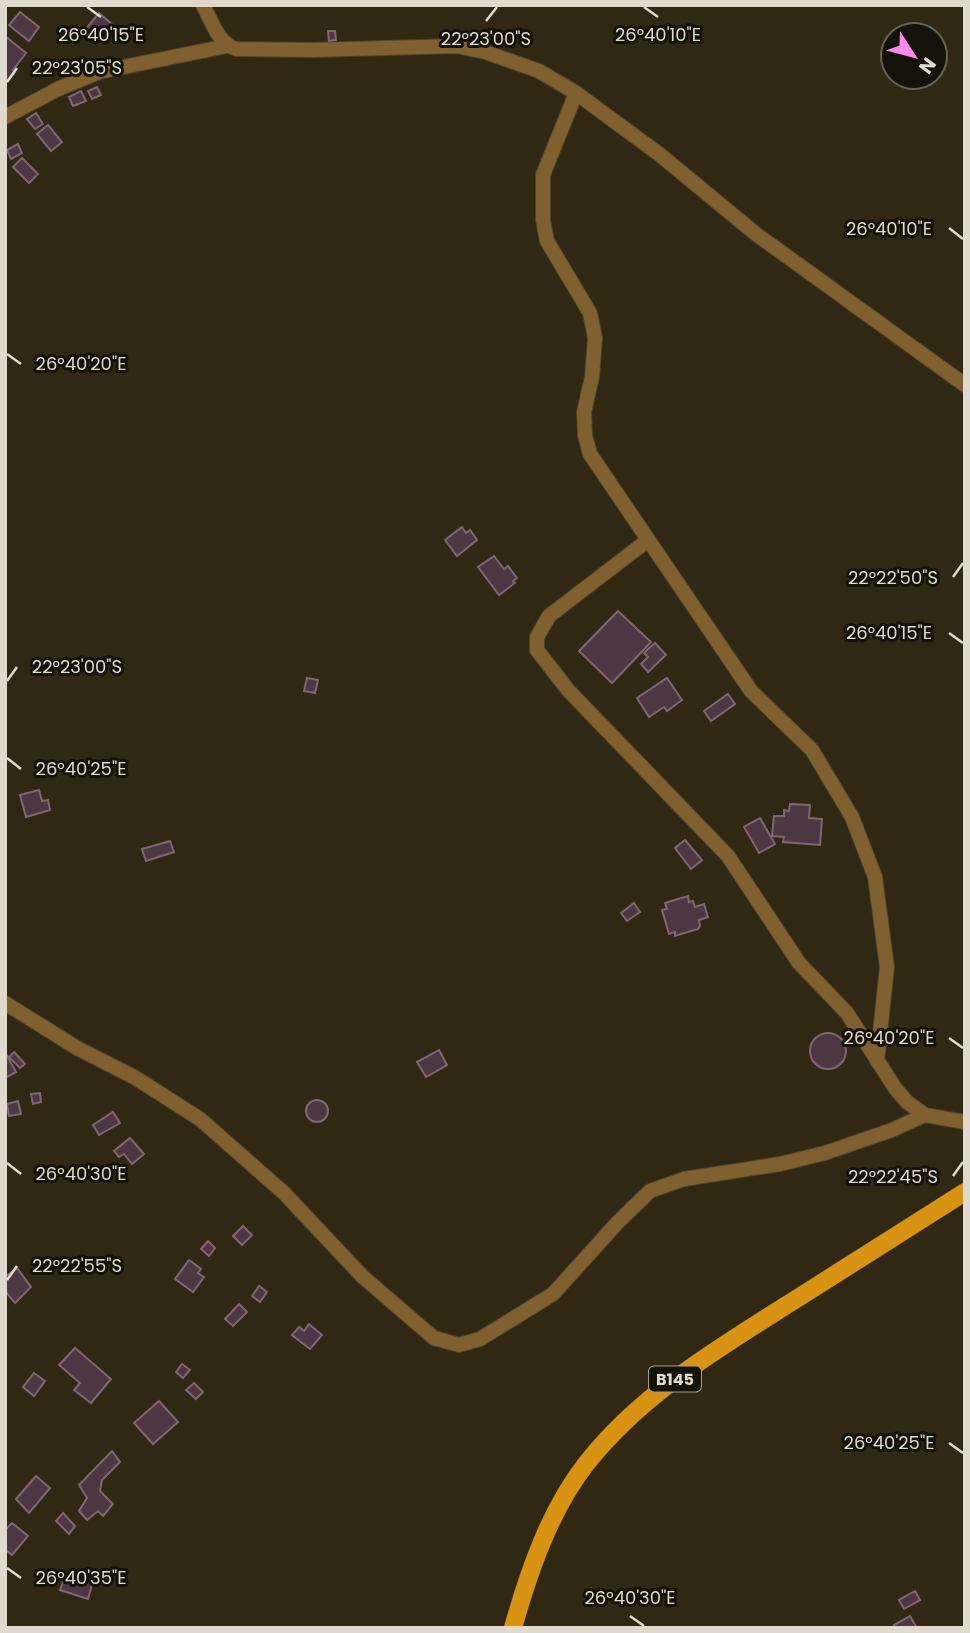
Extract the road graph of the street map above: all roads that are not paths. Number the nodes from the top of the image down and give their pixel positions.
1 (203, 5) edge
2 (227, 46) junction
3 (576, 93) junction
4 (5, 117) edge
5 (965, 385) edge
6 (648, 540) junction
7 (5, 1003) edge
8 (877, 1061) junction
9 (925, 1115) junction
10 (965, 1122) edge
11 (965, 1192) edge
12 (513, 1628) edge

1 - 2 street
2 - 3 street
2 - 4 street
3 - 5 street
3 - 6 street
6 - 8 street
6 - 8 street
7 - 9 street
8 - 9 street
9 - 10 street
11 - 12 main road, B145

